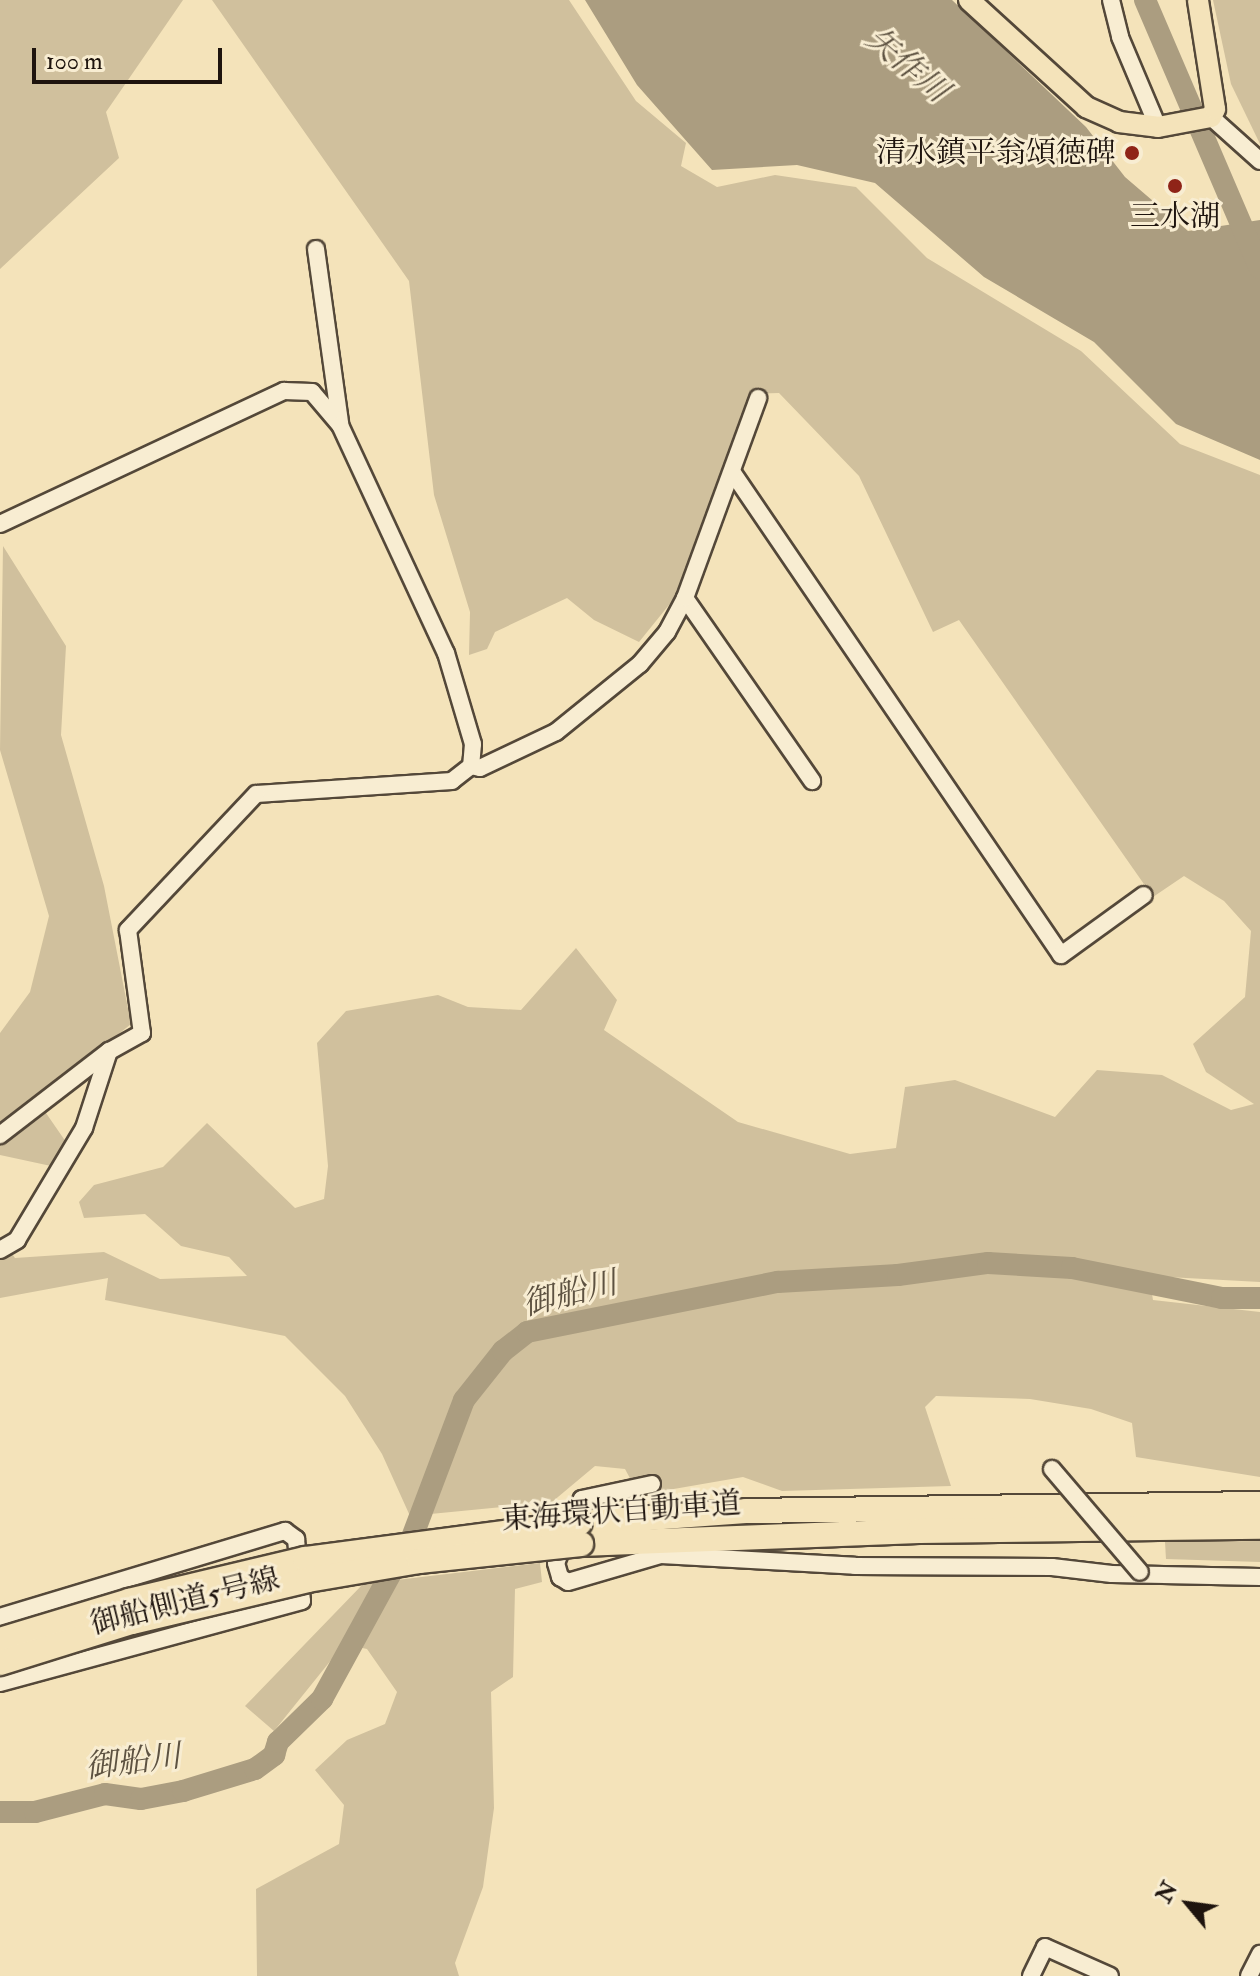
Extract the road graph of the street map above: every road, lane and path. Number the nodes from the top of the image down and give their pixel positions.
1 (969, 0) edge
2 (1111, 0) edge
3 (1198, 0) edge
4 (1211, 117) junction
5 (1160, 127) junction
6 (1260, 161) edge
7 (316, 249) dead end
8 (758, 398) dead end
9 (340, 425) junction
10 (733, 473) junction
11 (0, 524) edge
12 (685, 598) junction
13 (471, 766) junction
14 (812, 781) dead end
15 (1144, 895) dead end
16 (109, 1051) junction
17 (0, 1135) edge
18 (0, 1250) edge
19 (1052, 1469) dead end
20 (652, 1484) dead end
21 (1260, 1504) edge
22 (1260, 1527) edge
23 (580, 1533) junction
24 (1140, 1572) junction
25 (1260, 1577) edge
26 (88, 1587) junction
27 (0, 1617) edge
28 (0, 1640) edge
29 (97, 1653) junction
30 (0, 1663) edge
31 (0, 1683) edge
32 (1260, 1954) edge
33 (1031, 1976) edge
34 (1110, 1976) edge
35 (1249, 1976) edge

1 - 5 main road
2 - 5 street
3 - 4 main road
4 - 5 main road
4 - 6 street
7 - 9 street
8 - 10 street
9 - 11 street
9 - 13 street
10 - 12 street
10 - 15 street
12 - 13 street
12 - 14 street
13 - 16 street
16 - 17 street
16 - 18 street
19 - 24 street, bridge
20 - 24 street
21 - 23 highway, 東海環状自動車道
22 - 23 highway, 東海環状自動車道
23 - 28 highway, 東海環状自動車道, bridge
23 - 30 highway, 東海環状自動車道, bridge
24 - 25 street
26 - 27 street, 御船側道5号線
26 - 29 street
26 - 29 street, 御船側道5号線
29 - 31 street, 御船側道5号線
32 - 35 street
33 - 34 street

